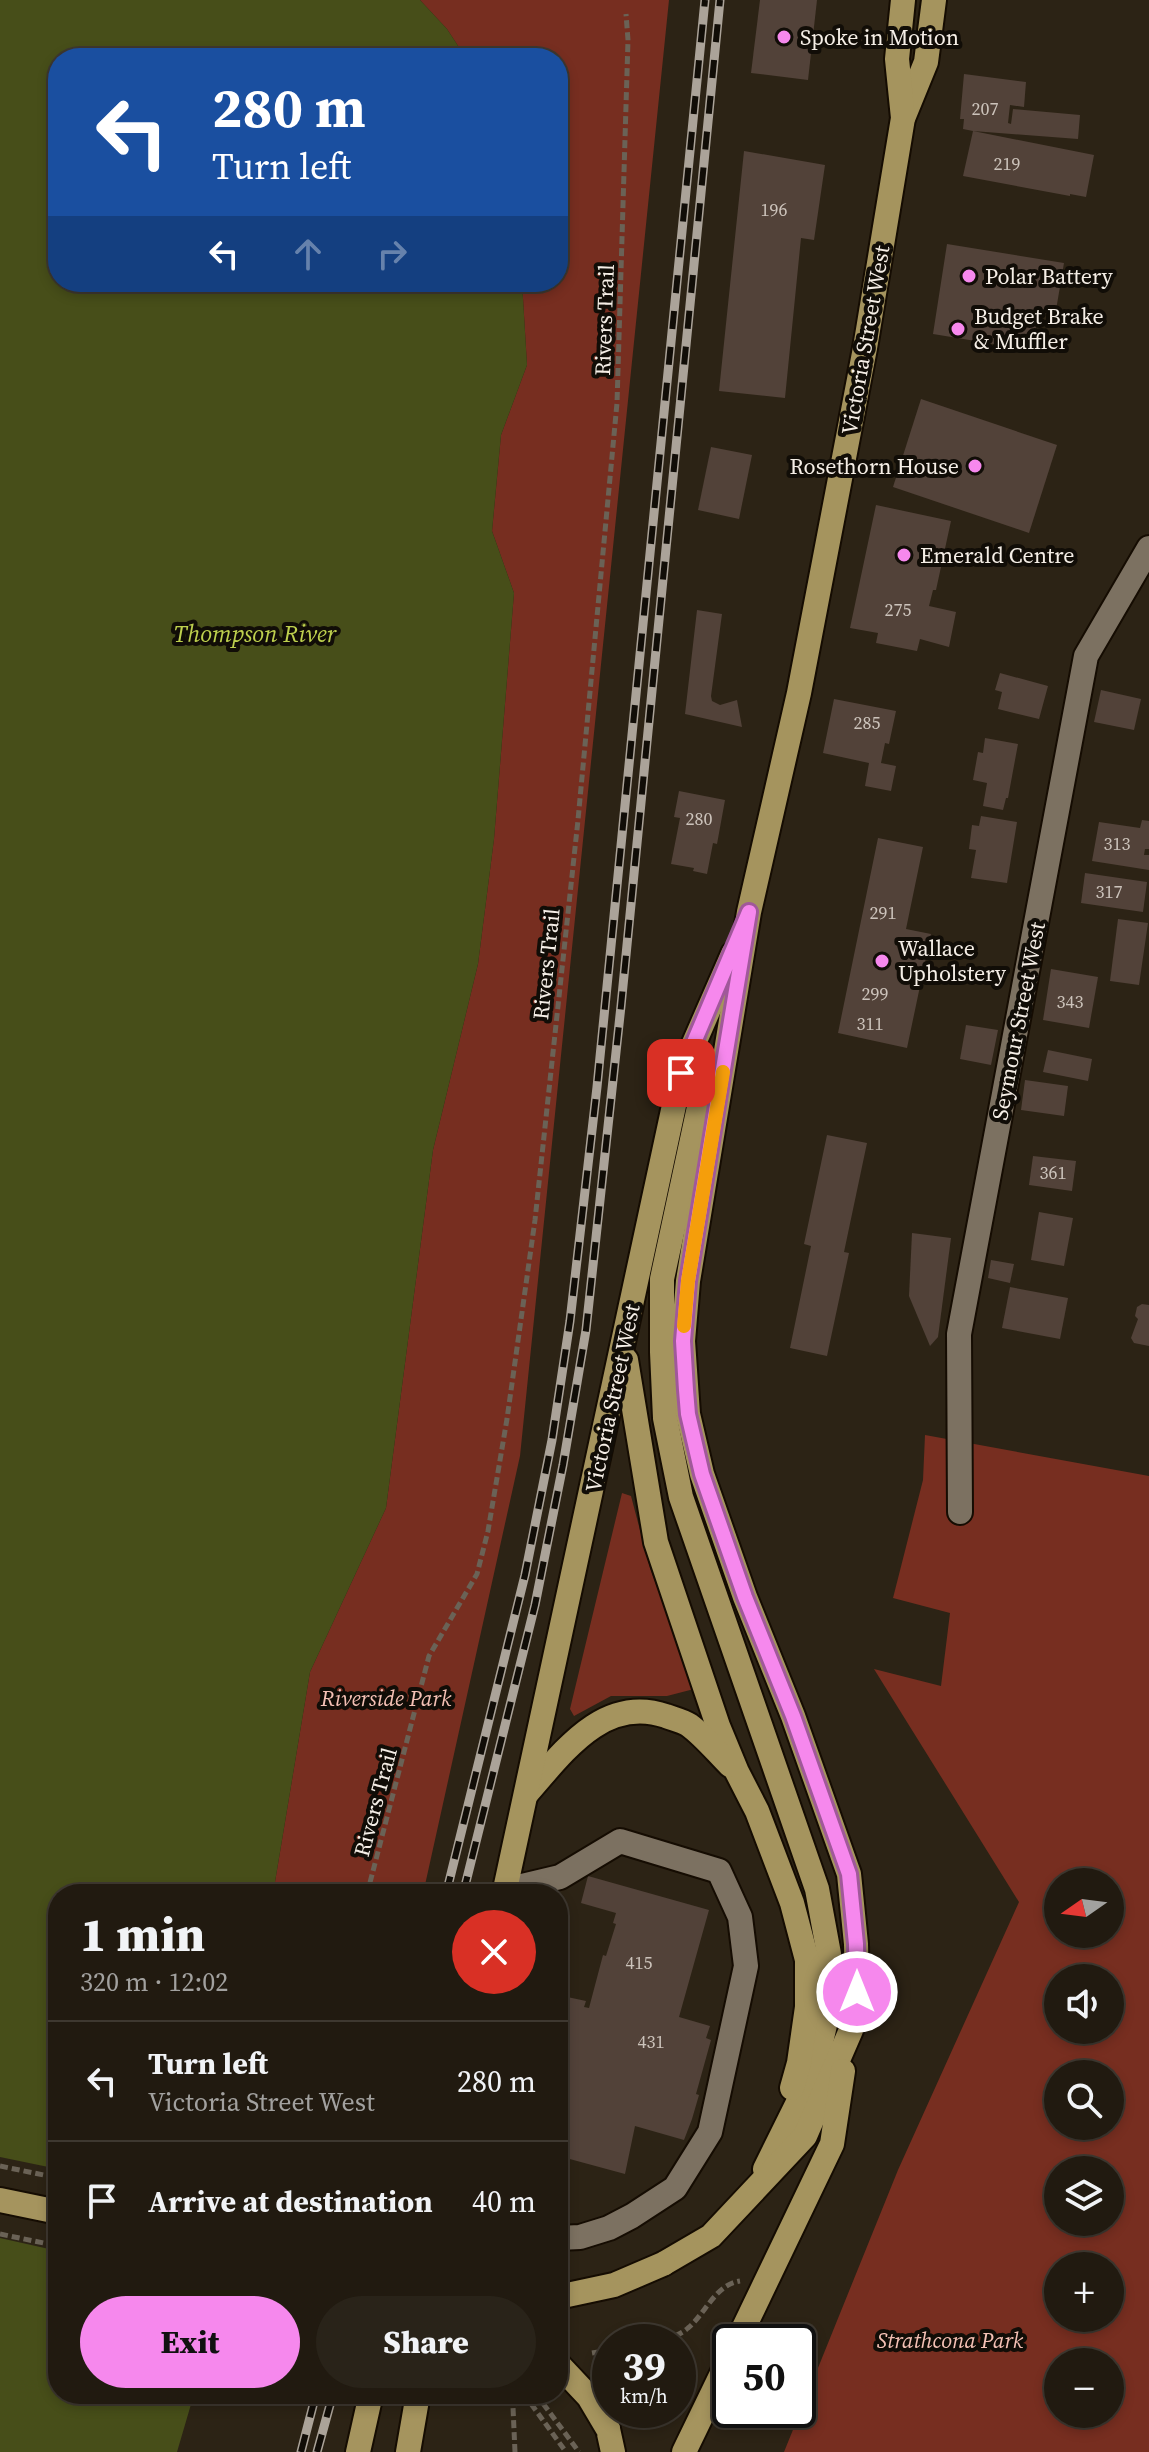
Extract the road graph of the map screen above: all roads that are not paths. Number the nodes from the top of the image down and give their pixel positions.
1 (903, 0) edge
2 (934, 0) edge
3 (903, 118) junction
4 (1149, 548) edge
5 (749, 912) junction
6 (731, 958) junction
7 (623, 1346) junction
8 (960, 1512) dead end
9 (737, 1772) junction
10 (527, 1794) junction
11 (506, 1884) edge
12 (534, 1884) edge
13 (851, 2030) junction
14 (773, 2151) junction
15 (754, 2193) junction
16 (0, 2200) edge
17 (48, 2210) edge
18 (568, 2238) edge
19 (568, 2295) edge
20 (746, 2324) edge
21 (568, 2375) edge
22 (712, 2394) edge
23 (369, 2404) edge
24 (418, 2404) edge
25 (421, 2404) edge
26 (611, 2440) edge
27 (358, 2452) edge
28 (408, 2452) edge
29 (426, 2452) edge
30 (684, 2452) edge

1 - 3 main road, Victoria Street West
2 - 3 main road
3 - 5 main road, Victoria Street West
4 - 8 street, Seymour Street West
5 - 6 main road, Victoria Street West
5 - 13 main road, Victoria Street West
6 - 7 main road, Victoria Street West
6 - 14 main road
7 - 9 main road
7 - 10 main road, Victoria Street West
9 - 10 main road
9 - 14 main road
10 - 11 main road, Victoria Street West
12 - 18 street
13 - 15 main road, Victoria Street West
13 - 20 main road, Victoria Street West
14 - 15 main road
15 - 19 main road, Victoria Street West, bridge
16 - 17 main road
21 - 26 main road, bridge
22 - 30 main road
23 - 27 main road
24 - 28 main road
25 - 29 main road

